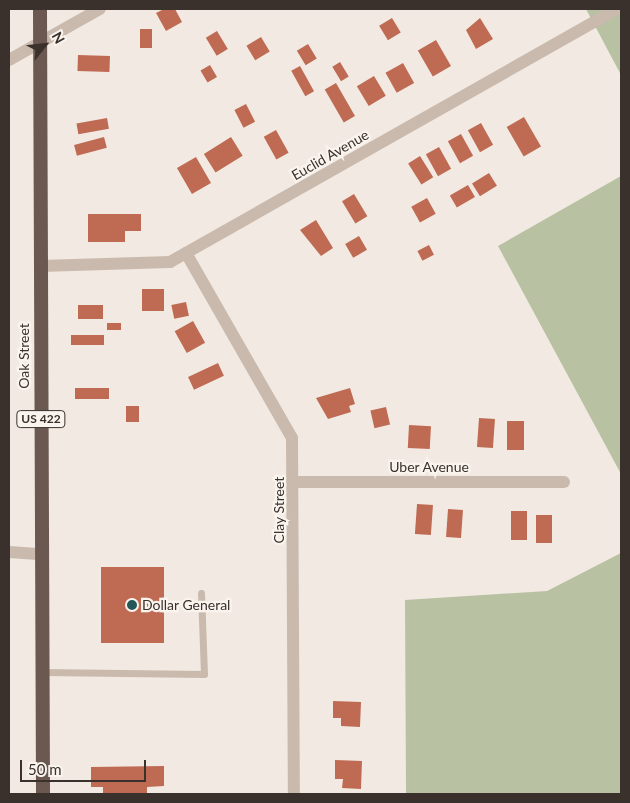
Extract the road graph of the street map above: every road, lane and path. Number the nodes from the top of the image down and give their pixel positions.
1 (40, 9) edge
2 (100, 9) edge
3 (617, 9) edge
4 (39, 43) junction
5 (9, 60) edge
6 (186, 253) junction
7 (41, 266) junction
8 (294, 482) junction
9 (564, 482) dead end
10 (9, 552) edge
11 (41, 554) junction
12 (201, 593) dead end
13 (42, 672) junction
14 (43, 794) edge
15 (294, 794) edge

1 - 4 highway, Oak Street / US 422
2 - 4 street
3 - 6 street, Euclid Avenue
4 - 5 street
4 - 7 highway, Oak Street / US 422
6 - 7 street, Euclid Avenue
6 - 8 street, Clay Street
7 - 11 highway, Oak Street / US 422
8 - 9 street, Uber Avenue
8 - 15 street, Clay Street
10 - 11 street
11 - 13 highway, Oak Street / US 422
12 - 13 lane
13 - 14 highway, Oak Street / US 422

